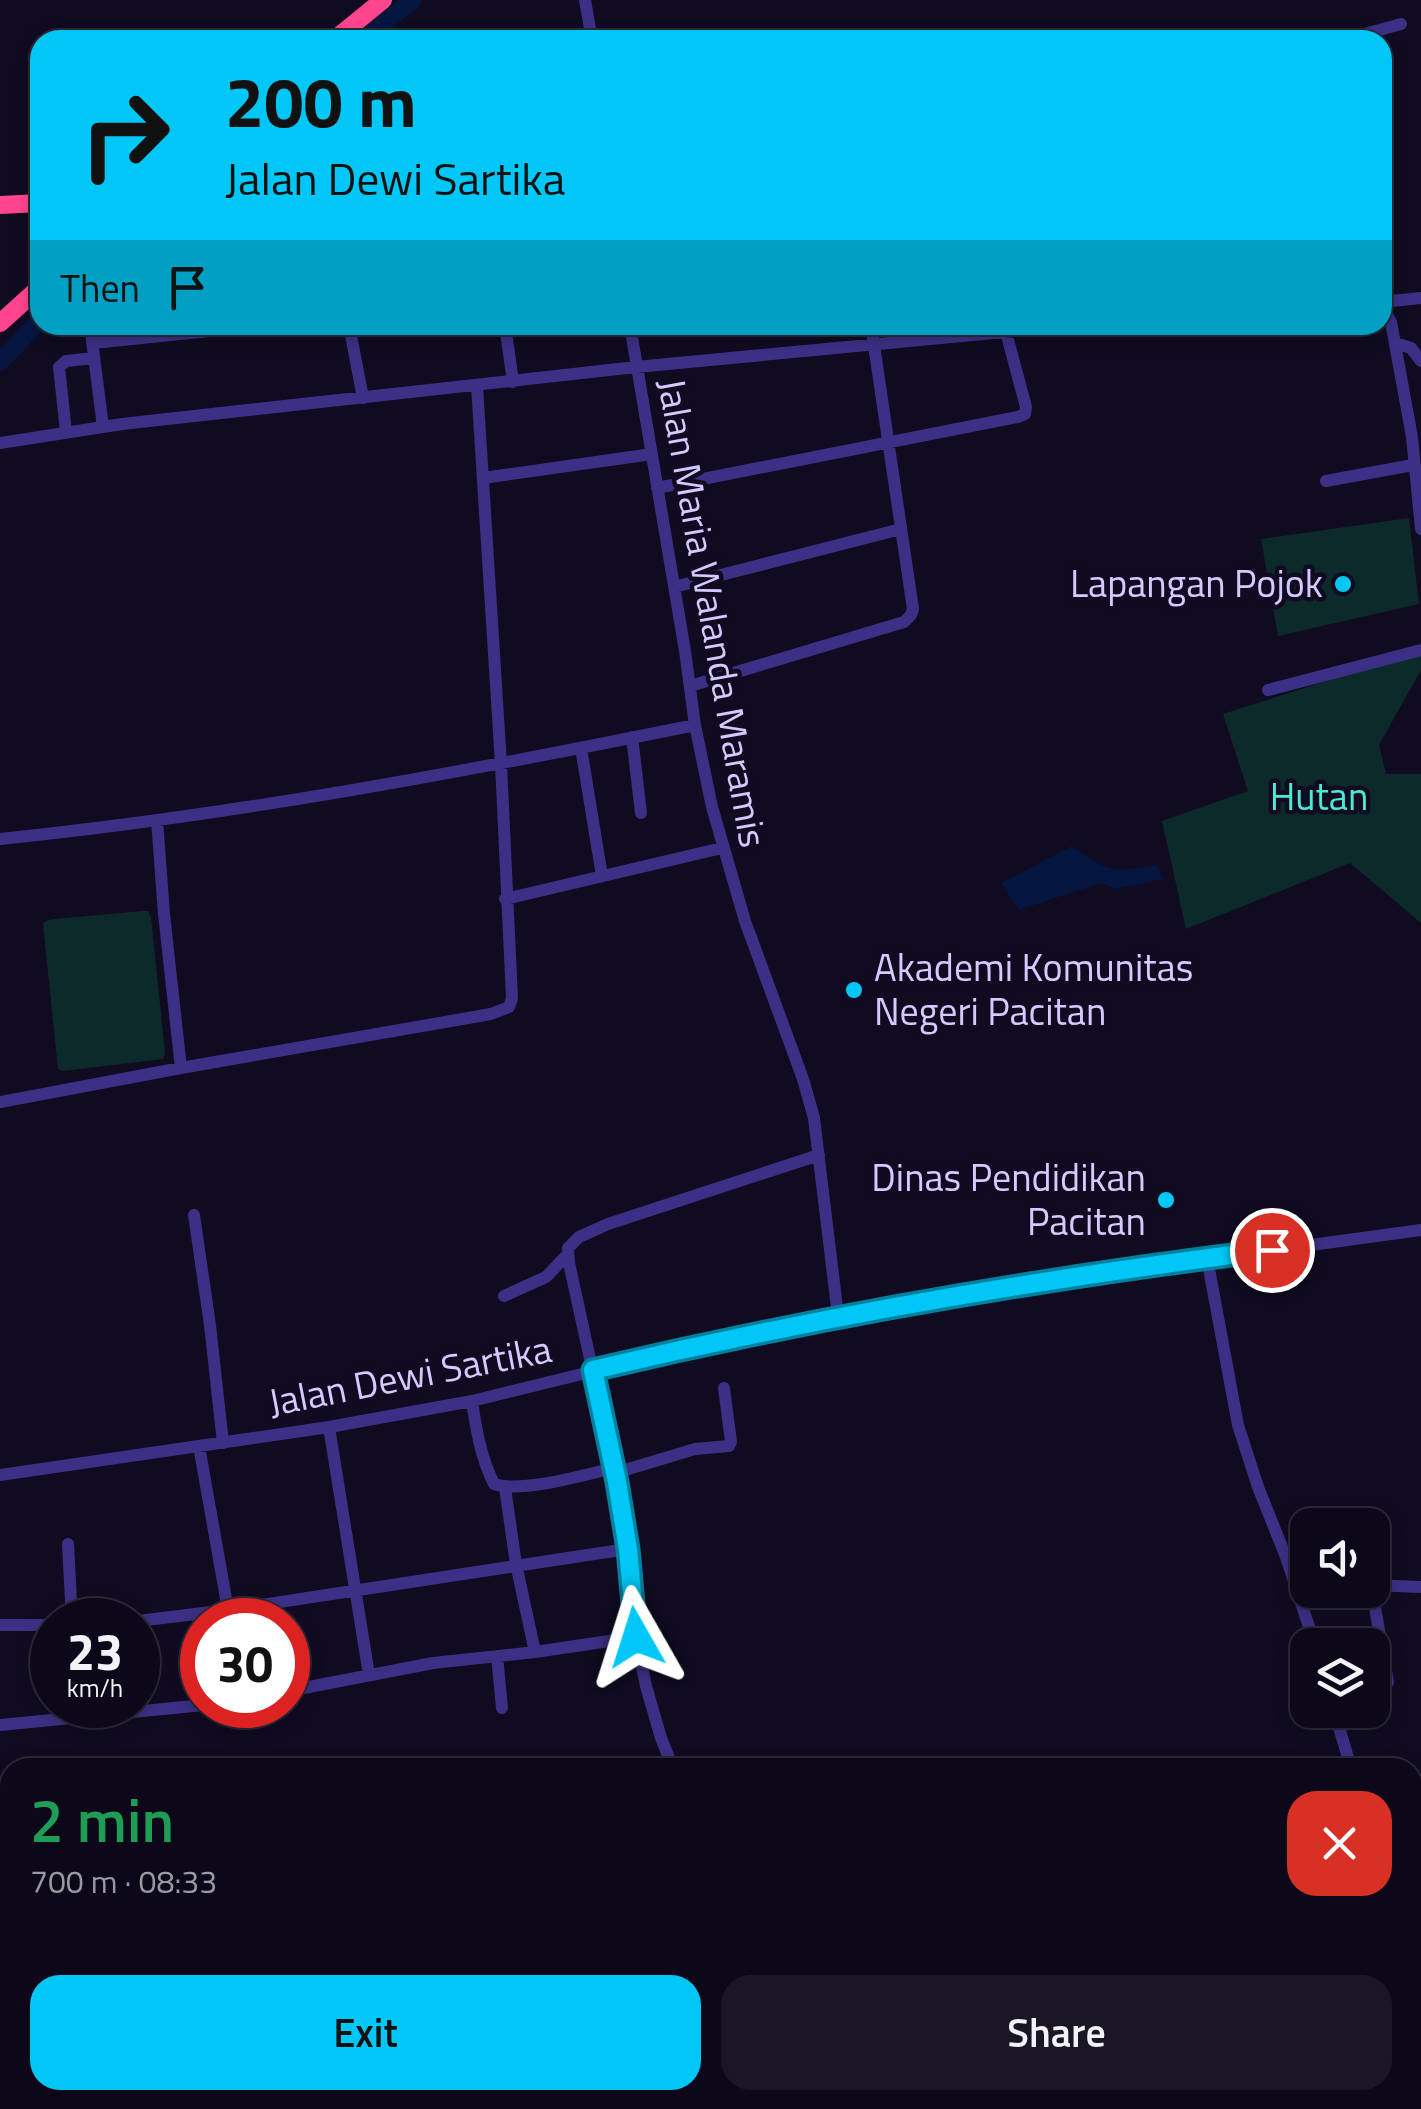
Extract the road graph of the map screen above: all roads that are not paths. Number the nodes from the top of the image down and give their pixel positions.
1 (382, 0) edge
2 (584, 0) edge
3 (1401, 24) dead end
4 (346, 30) edge
5 (590, 30) edge
6 (1379, 30) edge
7 (30, 204) edge
8 (0, 205) edge
9 (30, 297) edge
10 (1421, 298) edge
11 (1392, 303) edge
12 (1392, 322) edge
13 (0, 323) edge
14 (92, 335) edge
15 (201, 335) edge
16 (351, 335) edge
17 (506, 335) edge
18 (631, 335) edge
19 (872, 335) edge
20 (976, 335) edge
21 (1007, 335) edge
22 (1395, 343) junction
23 (874, 345) junction
24 (94, 351) junction
25 (1421, 361) edge
26 (636, 366) junction
27 (513, 382) junction
28 (478, 386) junction
29 (362, 398) junction
30 (103, 427) junction
31 (66, 432) junction
32 (1416, 436) edge
33 (889, 442) junction
34 (0, 443) edge
35 (652, 454) junction
36 (1414, 465) junction
37 (483, 478) junction
38 (1326, 482) dead end
39 (657, 488) junction
40 (902, 529) junction
41 (1421, 529) edge
42 (674, 587) junction
43 (1421, 650) edge
44 (690, 686) junction
45 (1268, 690) dead end
46 (694, 724) junction
47 (632, 737) junction
48 (581, 748) junction
49 (500, 764) junction
50 (641, 813) dead end
51 (158, 820) junction
52 (0, 839) edge
53 (722, 848) junction
54 (602, 876) junction
55 (505, 900) junction
56 (181, 1068) junction
57 (0, 1102) edge
58 (819, 1155) junction
59 (194, 1215) dead end
60 (1421, 1230) edge
61 (567, 1255) junction
62 (1206, 1258) junction
63 (504, 1296) dead end
64 (838, 1316) junction
65 (593, 1370) junction
66 (724, 1388) dead end
67 (472, 1401) junction
68 (329, 1427) junction
69 (223, 1442) junction
70 (199, 1446) junction
71 (615, 1471) junction
72 (0, 1475) edge
73 (505, 1488) junction
74 (68, 1544) dead end
75 (628, 1549) junction
76 (1286, 1557) junction
77 (1290, 1557) edge
78 (516, 1564) junction
79 (1421, 1587) edge
80 (1390, 1588) edge
81 (356, 1589) junction
82 (71, 1598) edge
83 (226, 1598) edge
84 (301, 1598) edge
85 (0, 1625) edge
86 (30, 1625) edge
87 (1309, 1628) edge
88 (636, 1637) junction
89 (535, 1652) junction
90 (498, 1656) junction
91 (370, 1675) junction
92 (310, 1687) edge
93 (180, 1707) edge
94 (502, 1708) dead end
95 (0, 1725) edge
96 (1339, 1728) edge
97 (669, 1758) edge
98 (1348, 1758) edge

1 - 4 highway
2 - 5 street
3 - 6 street
7 - 8 highway
9 - 13 highway
10 - 11 street
12 - 22 street
14 - 24 street
15 - 24 street
16 - 29 street
17 - 27 street
18 - 26 street, Jalan Maria Walanda Maramis
19 - 23 street
20 - 23 street
21 - 33 street
22 - 25 street
22 - 32 street
23 - 26 street
23 - 33 street
24 - 30 street
24 - 31 street
26 - 27 street
26 - 35 street, Jalan Maria Walanda Maramis
27 - 28 street
28 - 29 street
28 - 37 street
29 - 30 street
30 - 31 street
31 - 34 street
32 - 36 street
33 - 39 street
33 - 40 street
35 - 37 street
35 - 39 street, Jalan Maria Walanda Maramis
36 - 38 street
36 - 41 street
37 - 49 street
39 - 42 street, Jalan Maria Walanda Maramis
40 - 42 street
40 - 44 street
42 - 44 street, Jalan Maria Walanda Maramis
43 - 45 street
44 - 46 street, Jalan Maria Walanda Maramis
46 - 47 street
46 - 53 street, Jalan Maria Walanda Maramis
47 - 48 street
47 - 50 street
48 - 49 street
48 - 54 street
49 - 51 street
49 - 55 street
51 - 52 street
51 - 56 street
53 - 54 street
53 - 58 street, Jalan Maria Walanda Maramis
54 - 55 street
55 - 56 street
56 - 57 street
58 - 61 street
58 - 64 street, Jalan Maria Walanda Maramis
59 - 69 street
60 - 62 street, Jalan Dewi Sartika
61 - 63 street
61 - 65 street
62 - 64 street, Jalan Dewi Sartika
62 - 76 street
64 - 65 street, Jalan Dewi Sartika
65 - 67 street, Jalan Dewi Sartika
65 - 71 street
66 - 71 street
67 - 68 street, Jalan Dewi Sartika
67 - 73 street
68 - 69 street, Jalan Dewi Sartika
68 - 81 street
69 - 70 street, Jalan Dewi Sartika
70 - 72 street, Jalan Dewi Sartika
70 - 83 street
71 - 73 street
71 - 75 street
73 - 78 street
74 - 82 street
75 - 78 street
75 - 88 street
76 - 77 street
76 - 87 street
78 - 81 street
78 - 89 street
79 - 80 street
81 - 84 street
81 - 91 street
85 - 86 street
88 - 89 street
88 - 97 street
89 - 90 street
90 - 91 street
90 - 94 street
91 - 92 street
93 - 95 street
96 - 98 street

